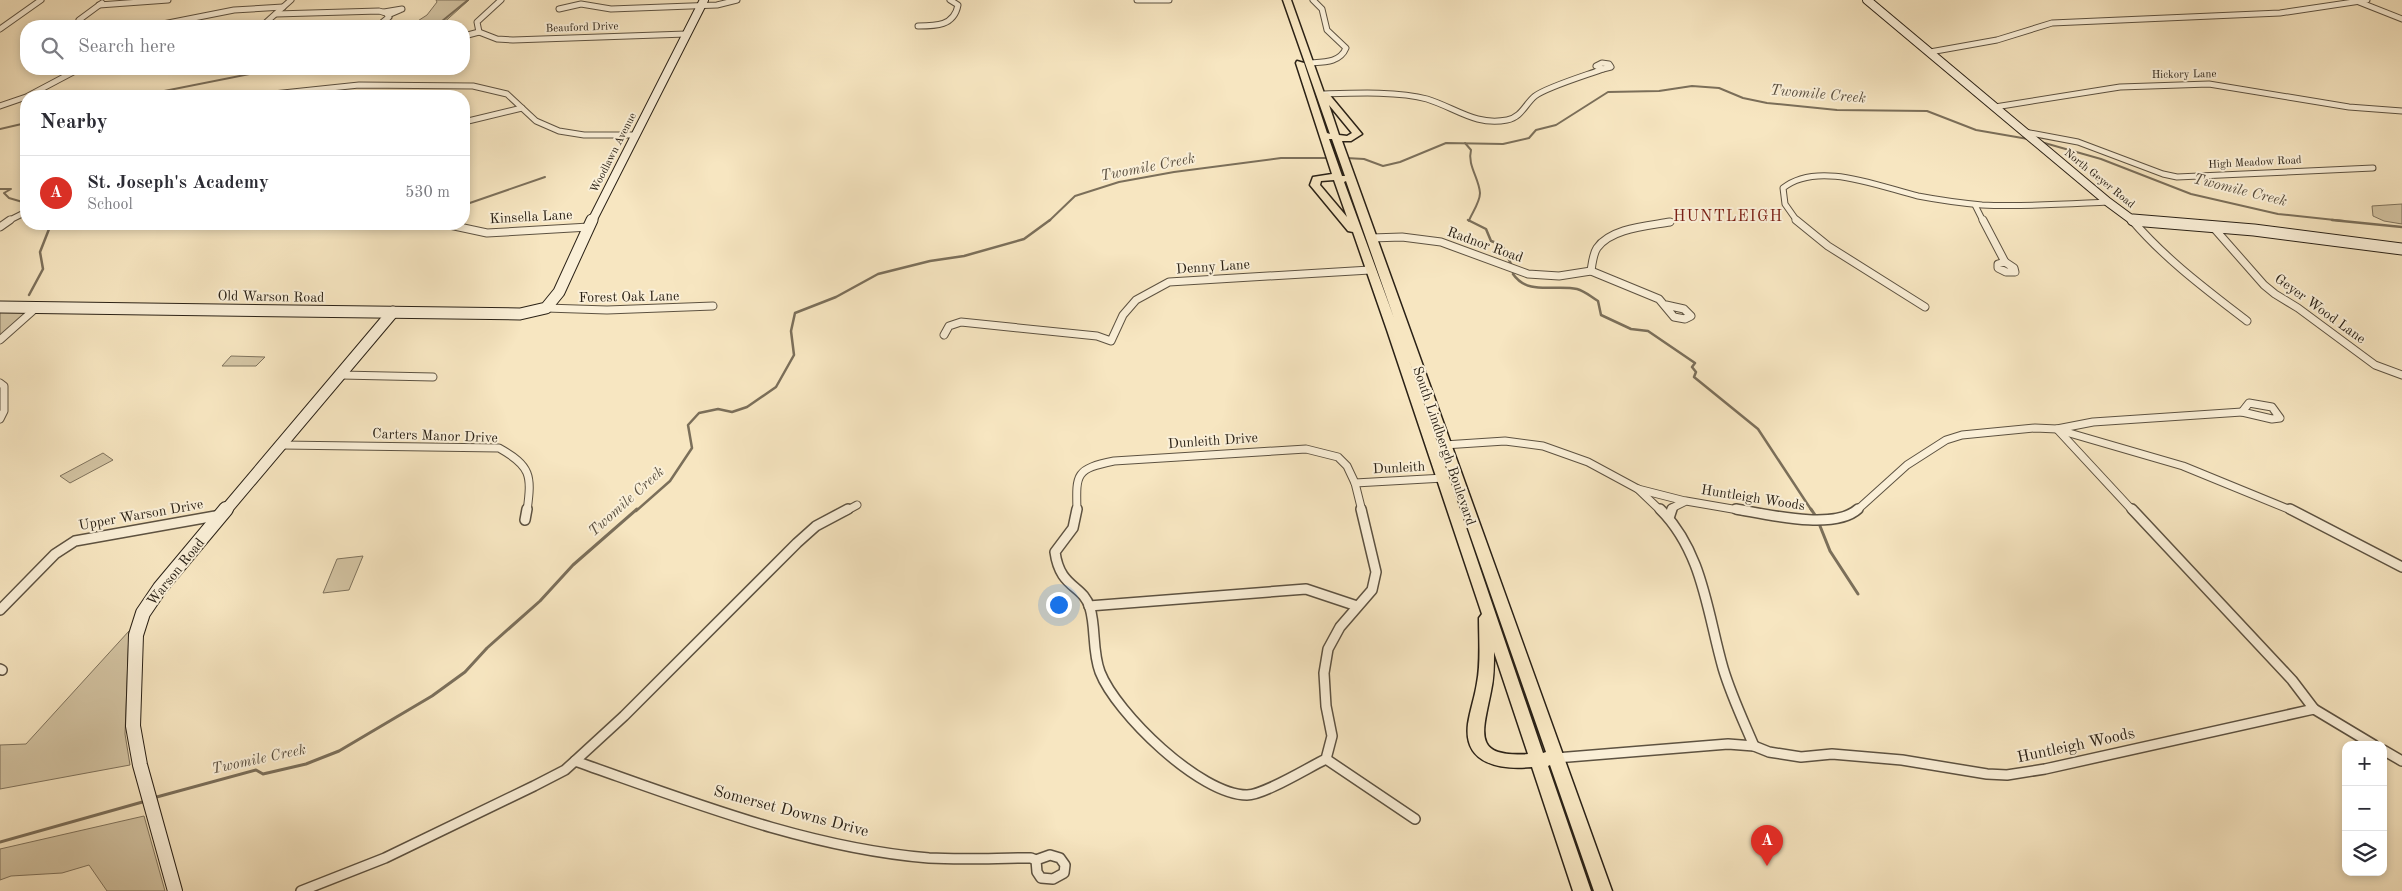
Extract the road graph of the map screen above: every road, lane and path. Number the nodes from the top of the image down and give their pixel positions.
1 (41, 0) edge
2 (106, 0) edge
3 (168, 0) edge
4 (291, 0) edge
5 (501, 0) edge
6 (576, 0) edge
7 (737, 0) edge
8 (950, 0) edge
9 (1137, 0) edge
10 (1169, 0) edge
11 (1280, 0) edge
12 (1287, 0) edge
13 (1313, 0) edge
14 (1868, 0) edge
15 (2367, 0) edge
16 (2357, 1) junction
17 (702, 3) edge
18 (581, 4) junction
19 (99, 5) junction
20 (283, 7) junction
21 (559, 8) dead end
22 (276, 14) junction
23 (79, 20) edge
24 (183, 20) edge
25 (269, 20) edge
26 (385, 20) edge
27 (2402, 20) edge
28 (918, 26) dead end
29 (0, 29) edge
30 (479, 32) junction
31 (470, 34) edge
32 (686, 34) junction
33 (1930, 52) junction
34 (1309, 63) junction
35 (1603, 69) dead end
36 (68, 75) edge
37 (40, 90) edge
38 (310, 90) edge
39 (1321, 91) junction
40 (20, 99) edge
41 (0, 106) edge
42 (1995, 107) junction
43 (522, 108) junction
44 (2402, 111) edge
45 (470, 121) edge
46 (1322, 133) junction
47 (2027, 134) junction
48 (636, 135) junction
49 (1335, 138) junction
50 (2373, 168) dead end
51 (1335, 171) junction
52 (1351, 183) junction
53 (2108, 202) junction
54 (1975, 205) junction
55 (20, 214) edge
56 (2131, 219) junction
57 (1670, 222) dead end
58 (0, 227) edge
59 (589, 227) junction
60 (2213, 227) junction
61 (470, 229) edge
62 (1364, 238) junction
63 (2402, 249) edge
64 (2005, 262) dead end
65 (1370, 270) junction
66 (1591, 271) junction
67 (1666, 305) dead end
68 (713, 306) dead end
69 (0, 307) edge
70 (1925, 307) dead end
71 (36, 308) junction
72 (543, 309) junction
73 (393, 312) junction
74 (2247, 321) dead end
75 (944, 334) dead end
76 (0, 340) edge
77 (341, 375) junction
78 (2402, 375) edge
79 (433, 377) dead end
80 (0, 383) edge
81 (2242, 412) dead end
82 (0, 419) edge
83 (2057, 429) junction
84 (282, 445) junction
85 (1444, 445) junction
86 (1444, 478) junction
87 (1355, 483) junction
88 (1638, 489) junction
89 (1686, 501) junction
90 (857, 505) dead end
91 (224, 514) junction
92 (1669, 518) junction
93 (525, 520) dead end
94 (2402, 567) edge
95 (1486, 605) junction
96 (1090, 606) junction
97 (1357, 606) junction
98 (0, 610) edge
99 (2314, 709) junction
100 (2367, 741) edge
101 (1754, 746) junction
102 (2387, 752) edge
103 (1556, 758) junction
104 (1326, 759) junction
105 (1537, 760) junction
106 (575, 761) junction
107 (2402, 761) edge
108 (1415, 819) dead end
109 (1036, 860) dead end
110 (175, 891) edge
111 (301, 891) edge
112 (1582, 891) edge
113 (1603, 891) edge

1 - 29 street
2 - 19 street
3 - 19 street
4 - 20 street
5 - 30 street
6 - 18 street
7 - 17 street
8 - 28 street
9 - 10 street
11 - 46 main road, South Lindbergh Boulevard
12 - 34 main road, South Lindbergh Boulevard
13 - 34 street
14 - 33 street, North Geyer Road
15 - 16 street
16 - 27 street
16 - 33 street
17 - 18 street
17 - 32 street, Woodlawn Avenue
18 - 21 street
19 - 23 street
20 - 22 street
20 - 24 street
22 - 25 street
22 - 26 street
30 - 31 street
30 - 32 street, Beauford Drive
32 - 48 street, Woodlawn Avenue
33 - 42 street, North Geyer Road
34 - 39 main road, South Lindbergh Boulevard
35 - 39 street
36 - 37 street
38 - 43 street
39 - 49 main road, South Lindbergh Boulevard
39 - 49 main road
40 - 41 street
42 - 44 street, Hickory Lane
42 - 47 street, North Geyer Road
43 - 45 street
43 - 48 street
46 - 49 main road
46 - 51 main road, South Lindbergh Boulevard
47 - 50 street, High Meadow Road
47 - 53 street, North Geyer Road
48 - 59 street, Woodlawn Avenue
49 - 52 main road, South Lindbergh Boulevard
51 - 52 main road
51 - 62 main road, South Lindbergh Boulevard
51 - 62 main road
52 - 62 main road, South Lindbergh Boulevard
53 - 54 street
53 - 56 street, North Geyer Road
54 - 64 street
54 - 70 street
55 - 58 street
56 - 60 street, North Geyer Road
56 - 74 street
57 - 66 street
59 - 61 street, Kinsella Lane
59 - 72 street, Woodlawn Avenue
60 - 63 street, North Geyer Road
60 - 78 street, Geyer Wood Lane
62 - 65 main road, South Lindbergh Boulevard
62 - 66 street, Radnor Road
62 - 85 main road, South Lindbergh Boulevard
65 - 75 street, Denny Lane
65 - 86 main road, South Lindbergh Boulevard
66 - 67 street
68 - 72 street, Forest Oak Lane
69 - 71 street, Old Warson Road
71 - 73 street, Old Warson Road
71 - 76 street
72 - 73 street, Old Warson Road
73 - 77 street, Warson Road
77 - 79 street
77 - 84 street, Warson Road
80 - 82 street
81 - 83 street, Huntleigh Woods
83 - 89 street, Huntleigh Woods
83 - 94 street, Huntleigh Woods
83 - 99 street
84 - 91 street, Warson Road
84 - 93 street, Carters Manor Drive
85 - 88 street, Huntleigh Woods
85 - 103 main road, South Lindbergh Boulevard
86 - 87 street, Dunleith
86 - 95 main road, South Lindbergh Boulevard
87 - 96 street, Dunleith Drive
87 - 97 street, Dunleith Drive
88 - 89 street, Huntleigh Woods
88 - 92 street, Huntleigh Woods
89 - 92 street, Huntleigh Woods
90 - 106 street
91 - 98 street, Upper Warson Drive
91 - 110 street, Warson Road
92 - 101 street, Huntleigh Woods
95 - 105 main road, South Lindbergh Boulevard
95 - 105 main road
96 - 97 street
96 - 104 street
97 - 104 street, Dunleith Drive
99 - 100 street
99 - 101 street, Huntleigh Woods
101 - 103 street, Huntleigh Woods
102 - 107 street
103 - 105 main road
103 - 113 main road, South Lindbergh Boulevard
104 - 108 street
105 - 112 main road, South Lindbergh Boulevard
106 - 109 street, Somerset Downs Drive
106 - 111 street

